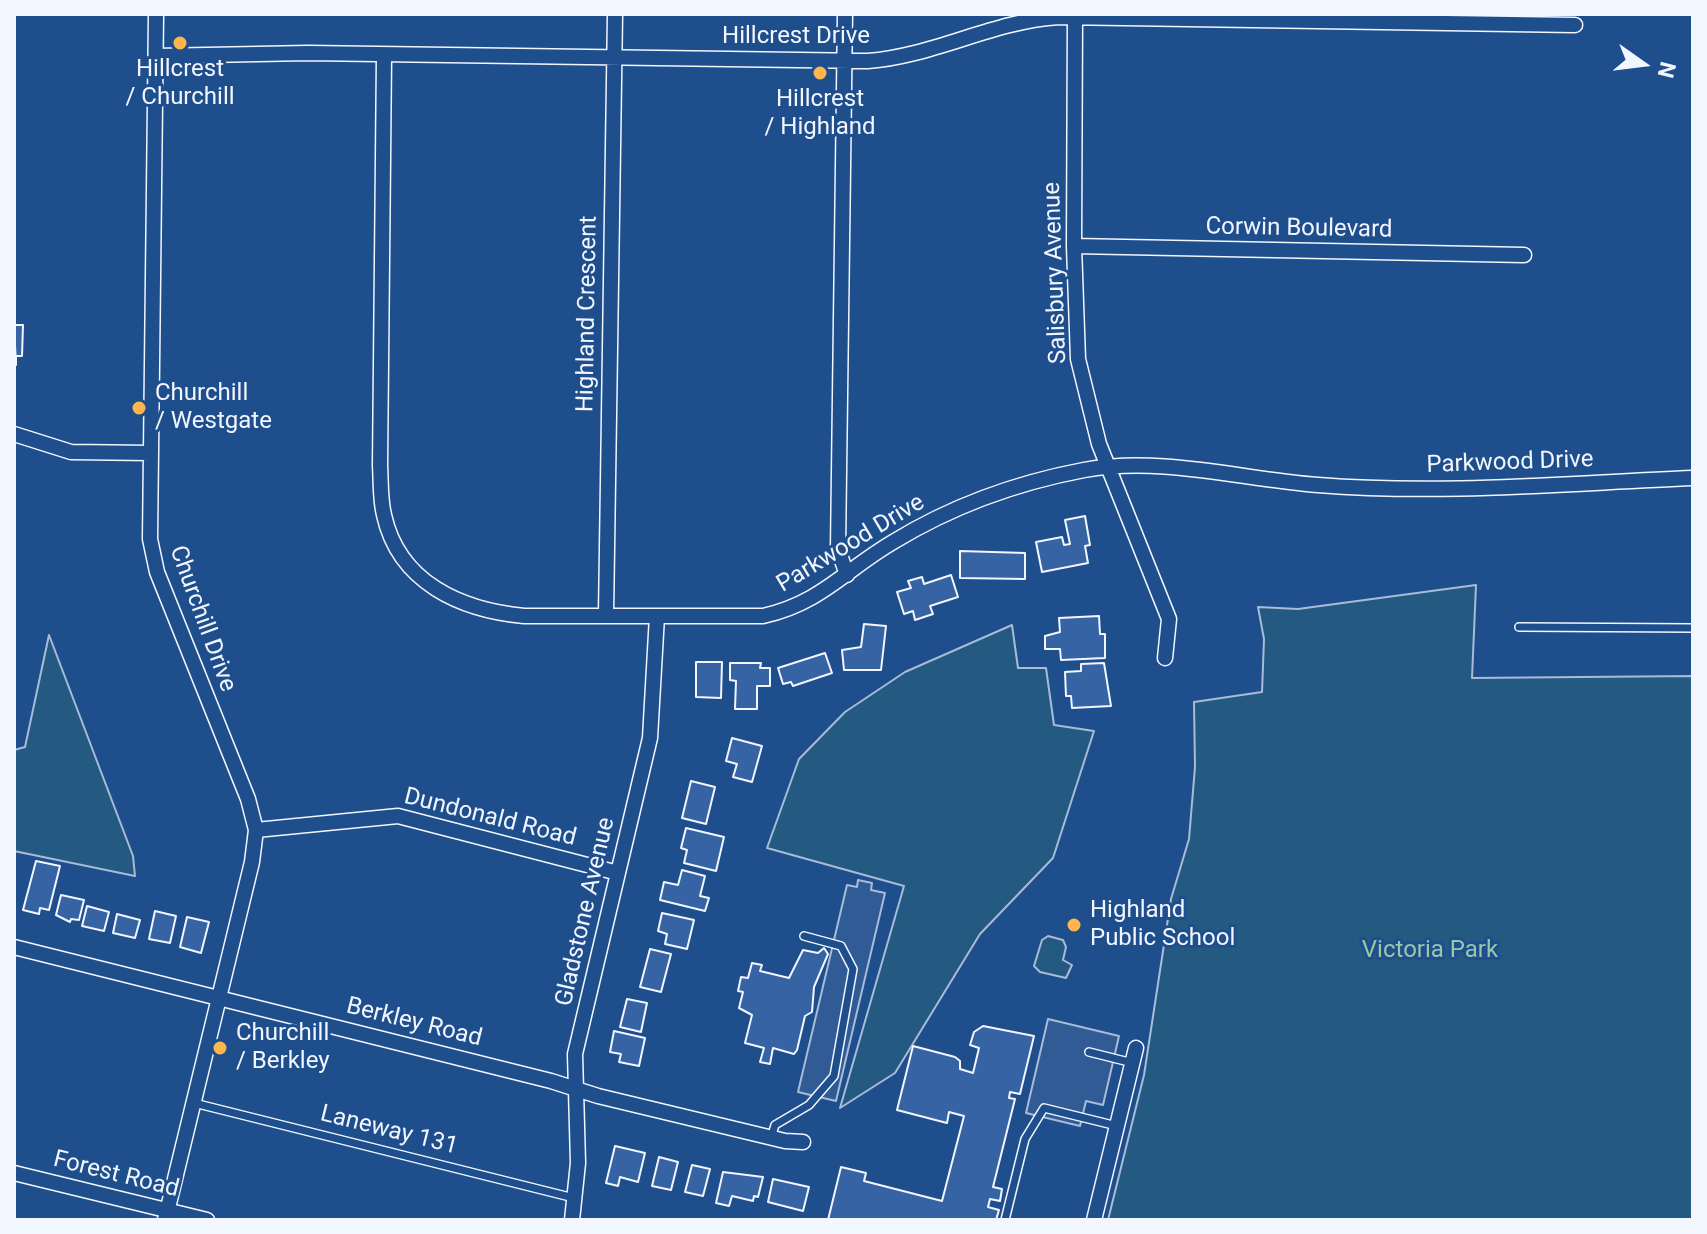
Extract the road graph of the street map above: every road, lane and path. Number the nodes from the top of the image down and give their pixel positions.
1 (156, 14) edge
2 (615, 14) edge
3 (845, 14) edge
4 (1075, 15) edge
5 (1575, 25) dead end
6 (156, 56) junction
7 (384, 56) junction
8 (614, 57) junction
9 (845, 61) junction
10 (1074, 246) junction
11 (1524, 255) dead end
12 (14, 434) edge
13 (151, 453) junction
14 (1109, 466) junction
15 (1693, 478) edge
16 (847, 575) junction
17 (606, 615) junction
18 (657, 616) junction
19 (1519, 627) dead end
20 (1693, 628) edge
21 (1165, 658) dead end
22 (256, 830) junction
23 (618, 873) junction
24 (804, 936) dead end
25 (14, 947) edge
26 (220, 996) junction
27 (1089, 1052) dead end
28 (1134, 1055) joint
29 (575, 1089) junction
30 (194, 1103) junction
31 (1117, 1126) junction
32 (771, 1138) junction
33 (803, 1142) dead end
34 (14, 1173) edge
35 (574, 1198) junction
36 (166, 1215) edge
37 (207, 1220) edge
38 (572, 1220) edge
39 (1005, 1220) edge
40 (1094, 1220) edge

1 - 6 street, Churchill Drive
2 - 8 street, Highland Crescent
3 - 9 street
4 - 5 street, Hillcrest Drive
4 - 9 street, Hillcrest Drive
4 - 10 street, Salisbury Avenue
6 - 7 street, Hillcrest Drive
6 - 13 street, Churchill Drive
7 - 8 street, Hillcrest Drive
7 - 17 street, Parkwood Drive
8 - 9 street, Hillcrest Drive
8 - 17 street, Highland Crescent
9 - 16 street
10 - 11 street, Corwin Boulevard
10 - 14 street, Salisbury Avenue
12 - 13 street
13 - 22 street, Churchill Drive
14 - 15 street, Parkwood Drive
14 - 16 street, Parkwood Drive
14 - 21 street, Salisbury Avenue
16 - 18 street, Parkwood Drive
17 - 18 street, Parkwood Drive
18 - 23 street, Gladstone Avenue
19 - 20 lane
22 - 23 street, Dundonald Road
22 - 26 street, Churchill Drive
23 - 29 street, Gladstone Avenue
24 - 32 lane
25 - 26 street, Berkley Road
26 - 29 street, Berkley Road
26 - 30 street, Churchill Drive
27 - 28 lane
28 - 31 street
29 - 32 street, Berkley Road
29 - 35 street, Gladstone Avenue
30 - 35 lane, Laneway 131
30 - 36 street, Churchill Drive
31 - 39 lane
31 - 40 street
32 - 33 street, Berkley Road
34 - 36 street, Forest Road
35 - 38 street, Gladstone Avenue
36 - 37 street, Forest Road

